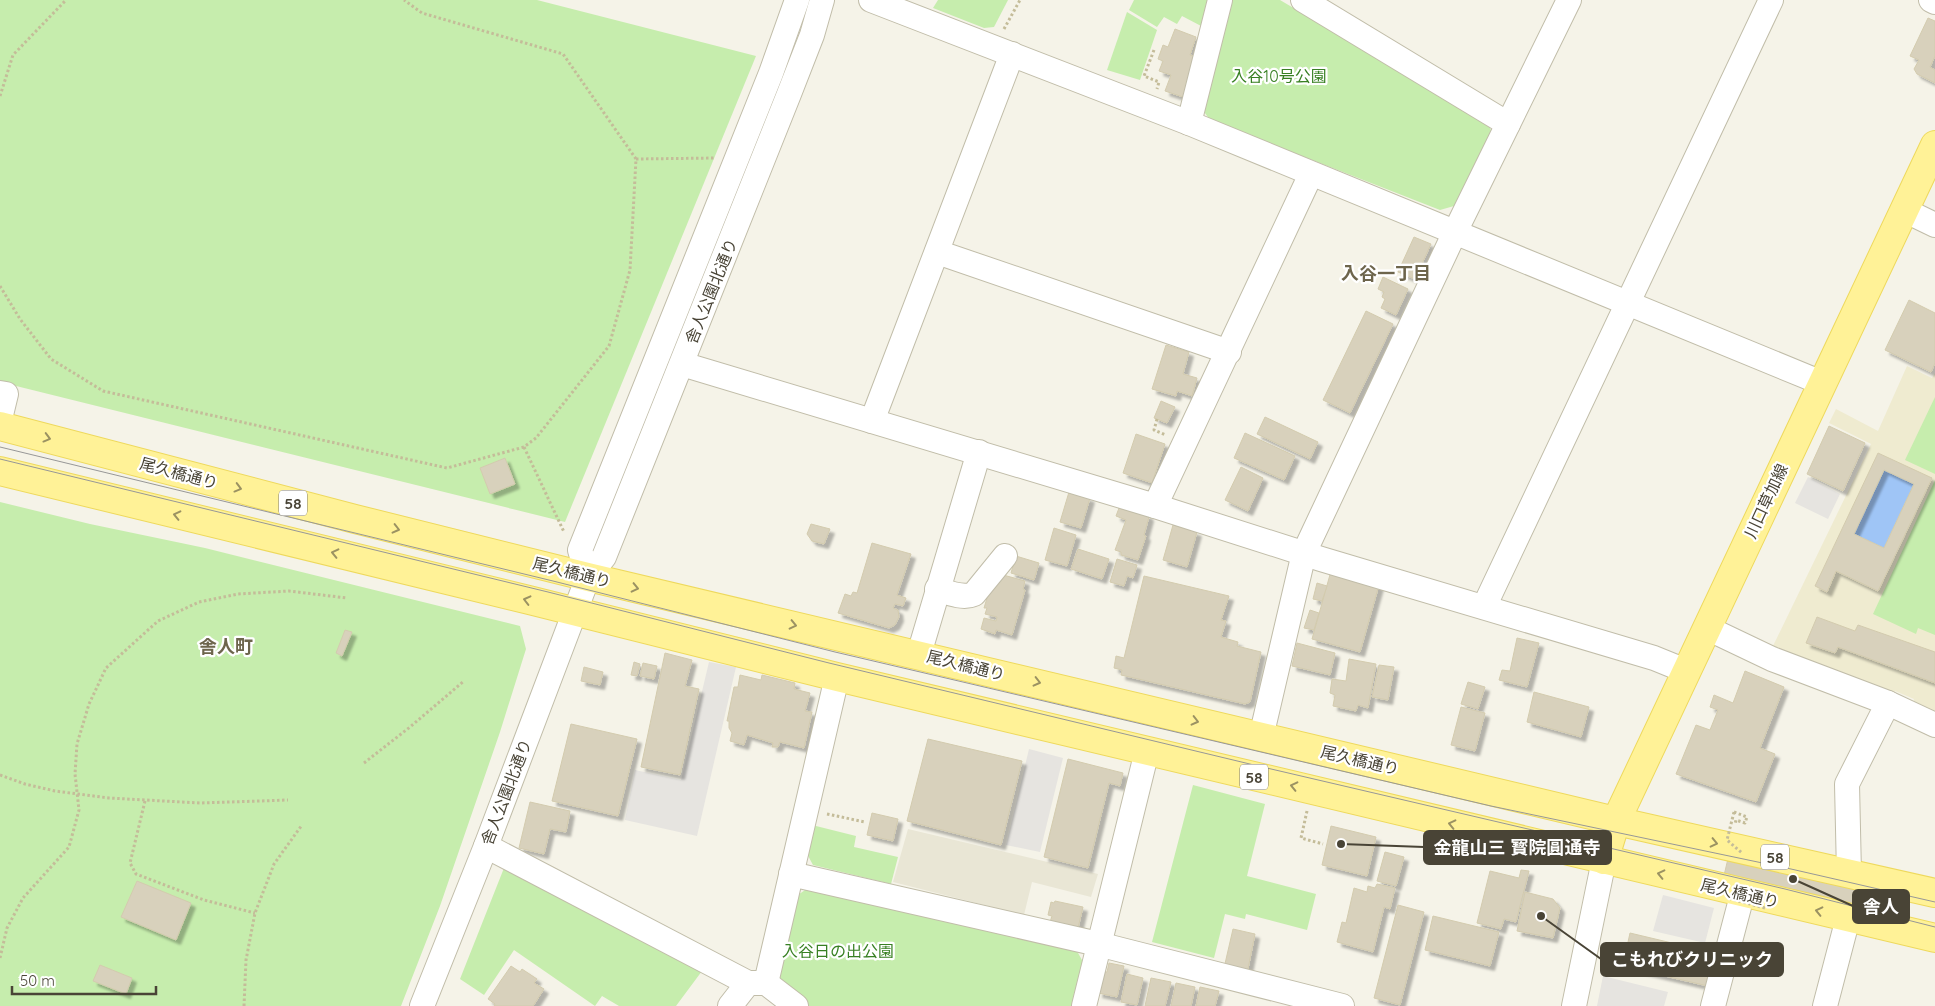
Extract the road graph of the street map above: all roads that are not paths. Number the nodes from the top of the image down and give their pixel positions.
1 (797, 0) edge
2 (822, 0) edge
3 (871, 0) edge
4 (1220, 0) edge
5 (1303, 0) edge
6 (1569, 0) edge
7 (1771, 0) edge
8 (1932, 0) edge
9 (1935, 2) edge
10 (1328, 6) edge
11 (1006, 45) junction
12 (1190, 123) junction
13 (1508, 124) junction
14 (1935, 145) edge
15 (1311, 174) junction
16 (1904, 210) junction
17 (1935, 224) edge
18 (1455, 232) junction
19 (937, 252) junction
20 (1627, 302) junction
21 (1228, 352) junction
22 (682, 364) junction
23 (1822, 383) junction
24 (0, 392) edge
25 (0, 419) edge
26 (872, 421) junction
27 (0, 426) edge
28 (978, 452) junction
29 (0, 471) edge
30 (1156, 506) junction
31 (1304, 553) junction
32 (1005, 556) dead end
33 (588, 576) junction
34 (938, 589) junction
35 (1484, 607) junction
36 (574, 611) junction
37 (1707, 628) junction
38 (919, 654) junction
39 (1686, 671) junction
40 (837, 678) junction
41 (1888, 703) junction
42 (1935, 726) edge
43 (1261, 737) junction
44 (1147, 751) junction
45 (1616, 821) junction
46 (486, 846) junction
47 (1604, 860) junction
48 (791, 874) junction
49 (1849, 874) junction
50 (1935, 893) edge
51 (1736, 897) road end
52 (1848, 918) junction
53 (1935, 938) edge
54 (1098, 944) junction
55 (757, 983) junction
56 (1301, 1001) edge
57 (422, 1006) edge
58 (730, 1006) edge
59 (796, 1006) edge
60 (1084, 1006) edge
61 (1342, 1006) edge
62 (1574, 1006) edge
63 (1713, 1006) edge
64 (1824, 1006) edge

1 - 33 street, 舎人公園北通り
2 - 22 street, 舎人公園北通り
3 - 11 street
4 - 12 street
5 - 10 street
6 - 13 street
7 - 20 street
8 - 9 street
10 - 13 street
11 - 12 street
11 - 19 street
12 - 15 street
13 - 18 street
14 - 16 main road, 川口草加線
15 - 18 street
15 - 21 street
16 - 17 street
16 - 23 main road, 川口草加線
18 - 20 street
18 - 31 street
19 - 21 street
19 - 26 street
20 - 23 street
20 - 35 street
21 - 30 street
22 - 26 street
22 - 33 street, 舎人公園北通り
23 - 37 main road, 川口草加線
24 - 25 street
26 - 28 street
27 -> 33 main road, 尾久橋通り / 58
28 - 30 street
28 - 34 street
36 -> 29 main road, 尾久橋通り / 58
30 - 31 street
31 - 35 street
31 - 43 street
32 - 34 street
33 - 36 street, 舎人公園北通り
33 -> 38 main road, 尾久橋通り / 58
34 - 38 street
35 - 39 street
36 - 40 main road, 尾久橋通り / 58
36 - 46 street, 舎人公園北通り
37 - 39 main road, 川口草加線
37 - 41 street
38 -> 43 main road, 尾久橋通り / 58
39 - 45 main road, 川口草加線
40 - 44 main road, 尾久橋通り / 58
40 - 48 street
41 - 42 street
41 - 49 street
43 - 45 main road, 尾久橋通り / 58
47 -> 44 main road, 尾久橋通り / 58
44 - 54 street
45 - 47 main road, 川口草加線
45 -> 49 main road, 尾久橋通り / 58
46 - 55 street
46 - 57 street, 舎人公園北通り
52 -> 47 main road, 尾久橋通り / 58
47 - 62 street
48 - 54 street
48 - 55 street
49 - 50 main road, 尾久橋通り / 58
51 - 63 street
52 - 53 main road, 尾久橋通り / 58
52 - 64 street
54 - 56 street
54 - 60 street
55 - 58 street
55 - 59 street
56 - 61 street

